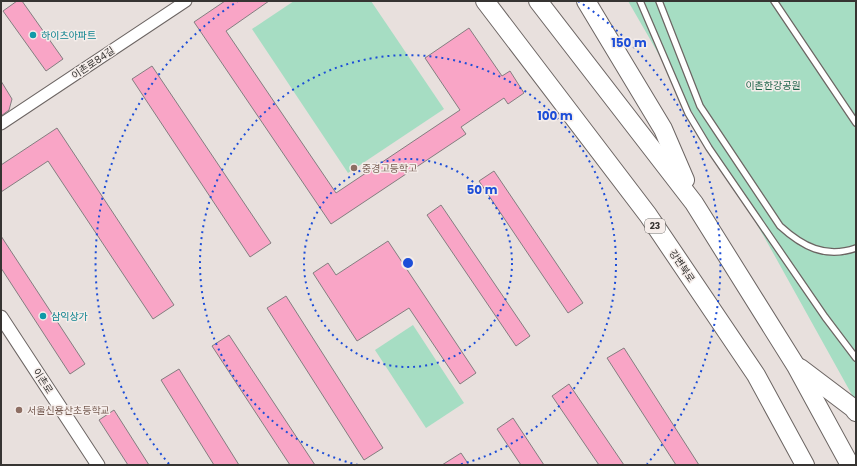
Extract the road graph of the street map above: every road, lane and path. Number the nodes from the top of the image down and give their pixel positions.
1 (186, 1) edge
2 (485, 1) edge
3 (538, 1) edge
4 (586, 1) edge
5 (640, 1) edge
6 (659, 1) edge
7 (774, 1) edge
8 (856, 123) edge
9 (1, 124) edge
10 (694, 203) junction
11 (856, 248) edge
12 (1, 317) edge
13 (856, 358) edge
14 (796, 366) junction
15 (856, 412) edge
16 (98, 465) edge
17 (805, 465) edge
18 (850, 465) edge

1 - 9 street, 이촌로84길
2 - 17 highway, 강변북로 / 23
3 - 10 highway
4 - 10 highway
5 - 13 lane
6 - 11 lane
7 - 8 lane
10 - 14 highway
12 - 16 street, 이촌로
14 - 15 highway
14 - 18 highway

